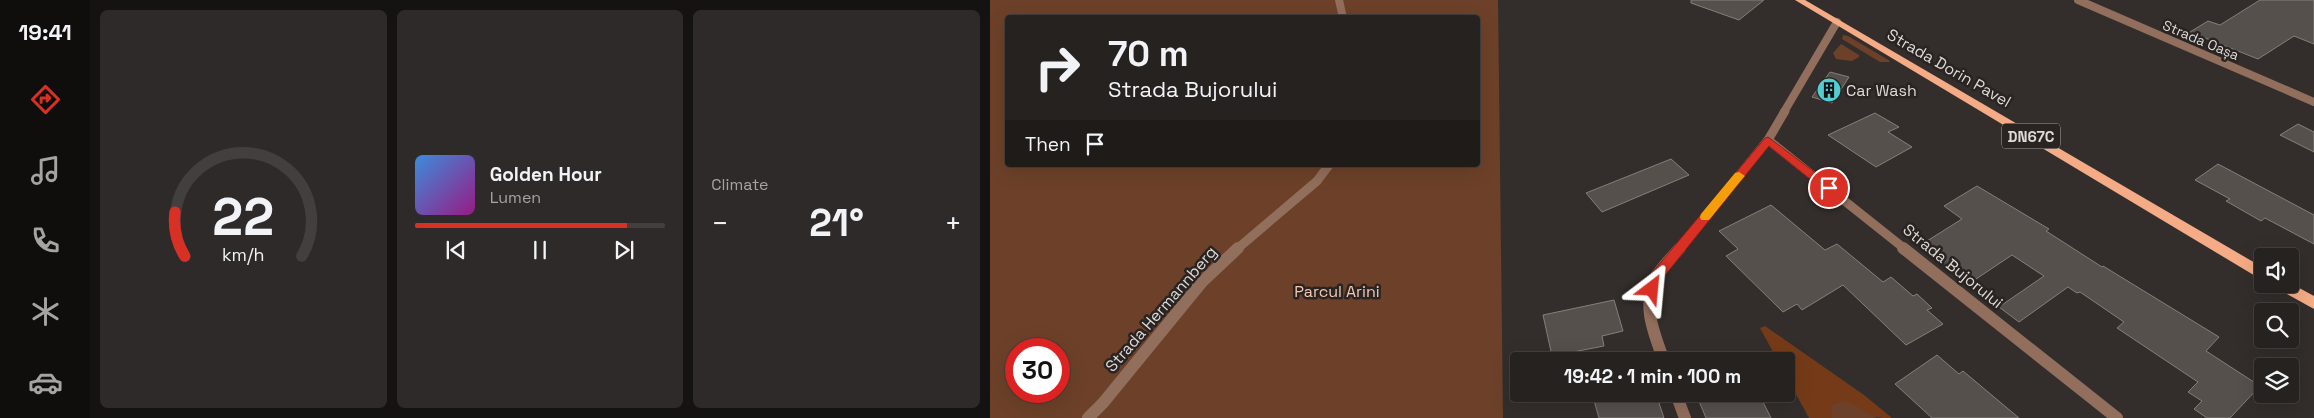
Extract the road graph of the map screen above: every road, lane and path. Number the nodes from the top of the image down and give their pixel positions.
1 (1338, 0) edge
2 (1799, 0) edge
3 (2078, 0) edge
4 (1342, 15) edge
5 (1837, 22) junction
6 (2314, 102) edge
7 (1768, 140) junction
8 (1328, 167) edge
9 (2254, 268) edge
10 (2297, 293) edge
11 (2314, 303) edge
12 (1661, 352) edge
13 (1679, 402) edge
14 (1088, 418) edge
15 (1685, 418) edge
16 (2117, 418) edge

1 - 4 street
2 - 5 main road, Strada Dorin Pavel / DN67C
3 - 6 street, Strada Oașa
5 - 7 street
5 - 9 main road, Strada Dorin Pavel / DN67C
7 - 12 street
7 - 16 street, Strada Bujorului
8 - 14 street, Strada Hermannberg
10 - 11 main road
13 - 15 street

